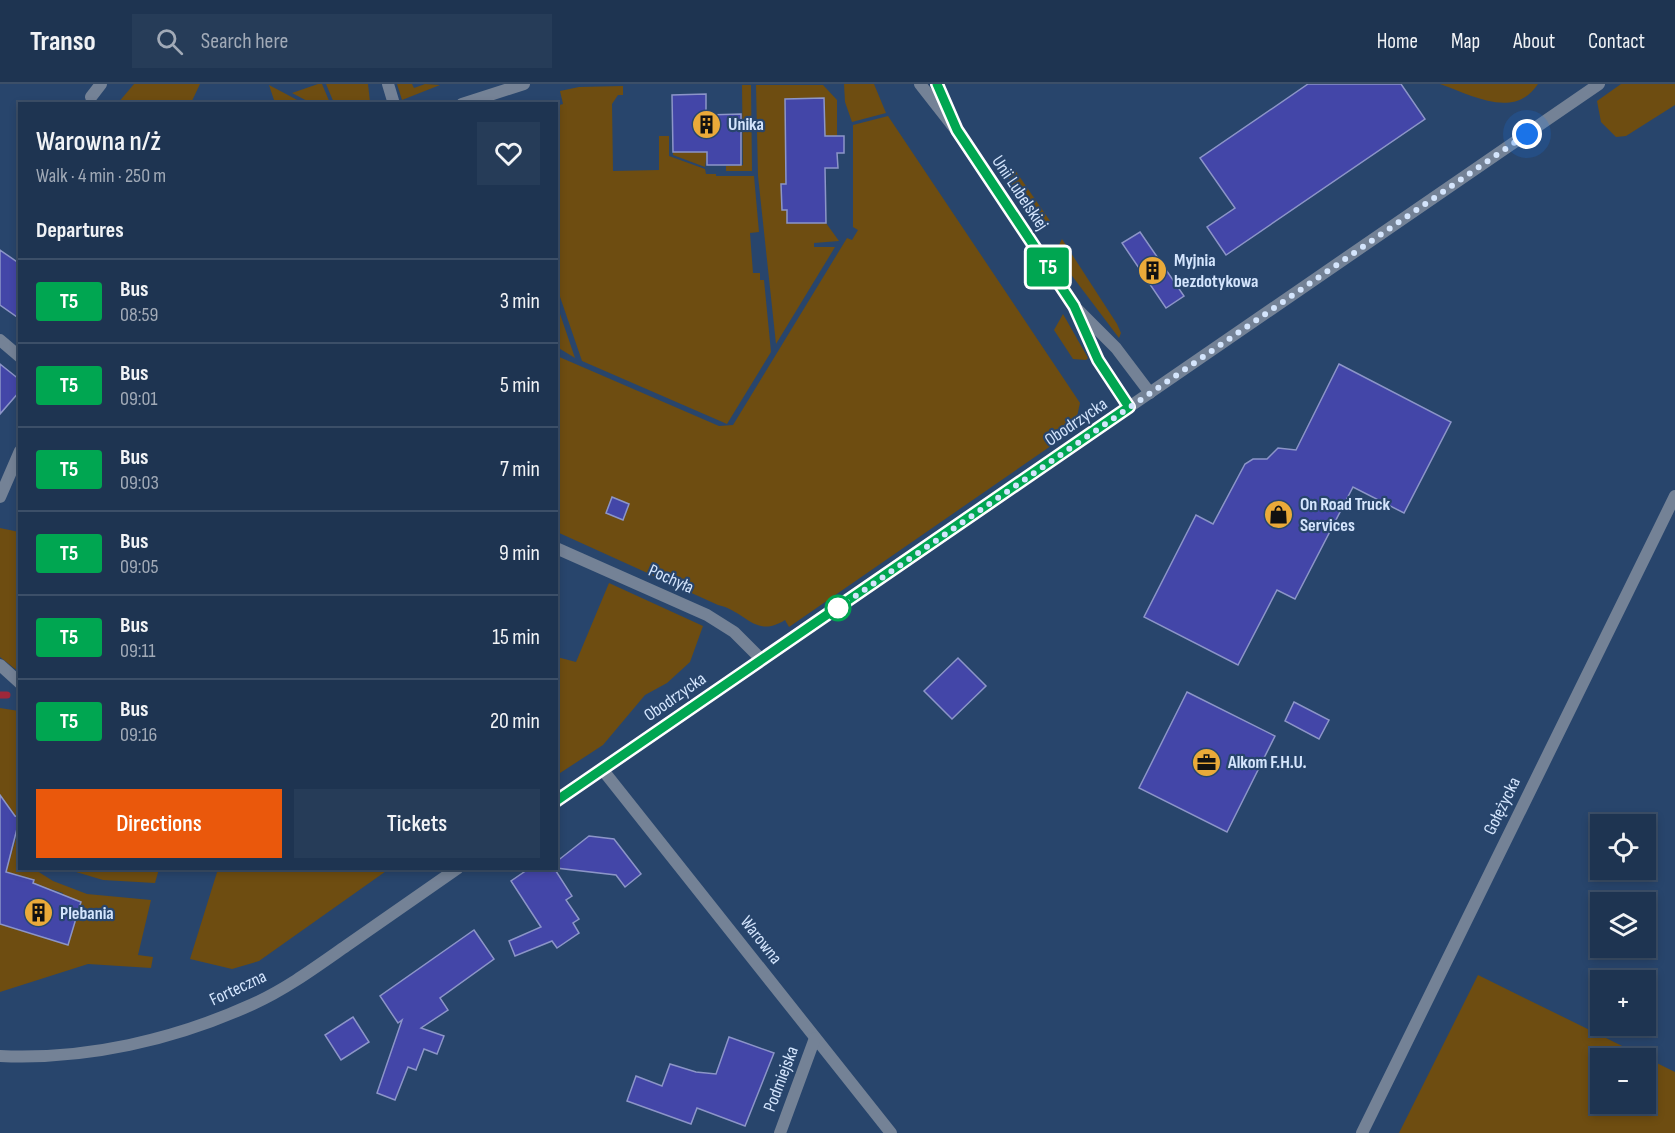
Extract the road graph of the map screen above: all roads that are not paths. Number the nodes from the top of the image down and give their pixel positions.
1 (101, 84) edge
2 (388, 84) edge
3 (920, 84) edge
4 (937, 84) edge
5 (1599, 84) edge
6 (517, 85) edge
7 (91, 97) dead end
8 (393, 102) edge
9 (468, 102) edge
10 (957, 130) junction
11 (1074, 306) junction
12 (0, 340) edge
13 (18, 355) edge
14 (1150, 393) junction
15 (1129, 407) junction
16 (18, 456) edge
17 (1675, 496) edge
18 (0, 497) edge
19 (558, 549) edge
20 (762, 660) junction
21 (0, 665) edge
22 (18, 681) edge
23 (602, 769) junction
24 (558, 800) edge
25 (455, 870) edge
26 (815, 1038) junction
27 (0, 1056) edge
28 (780, 1133) edge
29 (891, 1133) edge
30 (1362, 1133) edge

1 - 7 street
2 - 8 street
3 - 10 street, Unii Lubelskiej
4 - 10 street, Unii Lubelskiej
5 - 14 street, Obodrzycka
6 - 9 street
10 - 11 street, Unii Lubelskiej
11 - 14 street, Unii Lubelskiej
11 - 15 street, Unii Lubelskiej
12 - 13 street
14 - 15 street, Obodrzycka
15 - 20 street, Obodrzycka
16 - 18 street
17 - 30 street, Gołężycka
19 - 20 street, Pochyła
20 - 23 street, Obodrzycka
21 - 22 street
23 - 24 street
23 - 26 street, Warowna
25 - 27 street, Forteczna
26 - 28 street, Podmiejska
26 - 29 street, Warowna

